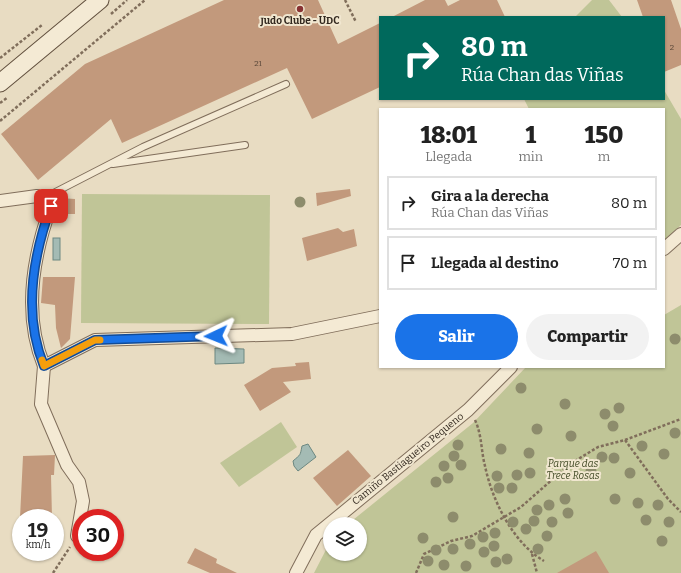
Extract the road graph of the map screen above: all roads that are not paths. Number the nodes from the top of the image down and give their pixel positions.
1 (100, 0) edge
2 (0, 82) edge
3 (286, 84) dead end
4 (246, 145) dead end
5 (107, 165) junction
6 (42, 199) junction
7 (0, 201) edge
8 (681, 234) edge
9 (665, 248) edge
10 (379, 316) edge
11 (44, 366) junction
12 (510, 368) edge
13 (82, 509) edge
14 (296, 573) edge

1 - 2 main road
3 - 5 lane
4 - 5 lane
5 - 6 lane
6 - 7 street
6 - 11 street
8 - 9 street
10 - 11 street
11 - 13 street
12 - 14 street, Camiño Bastiagueiro Pequeno

